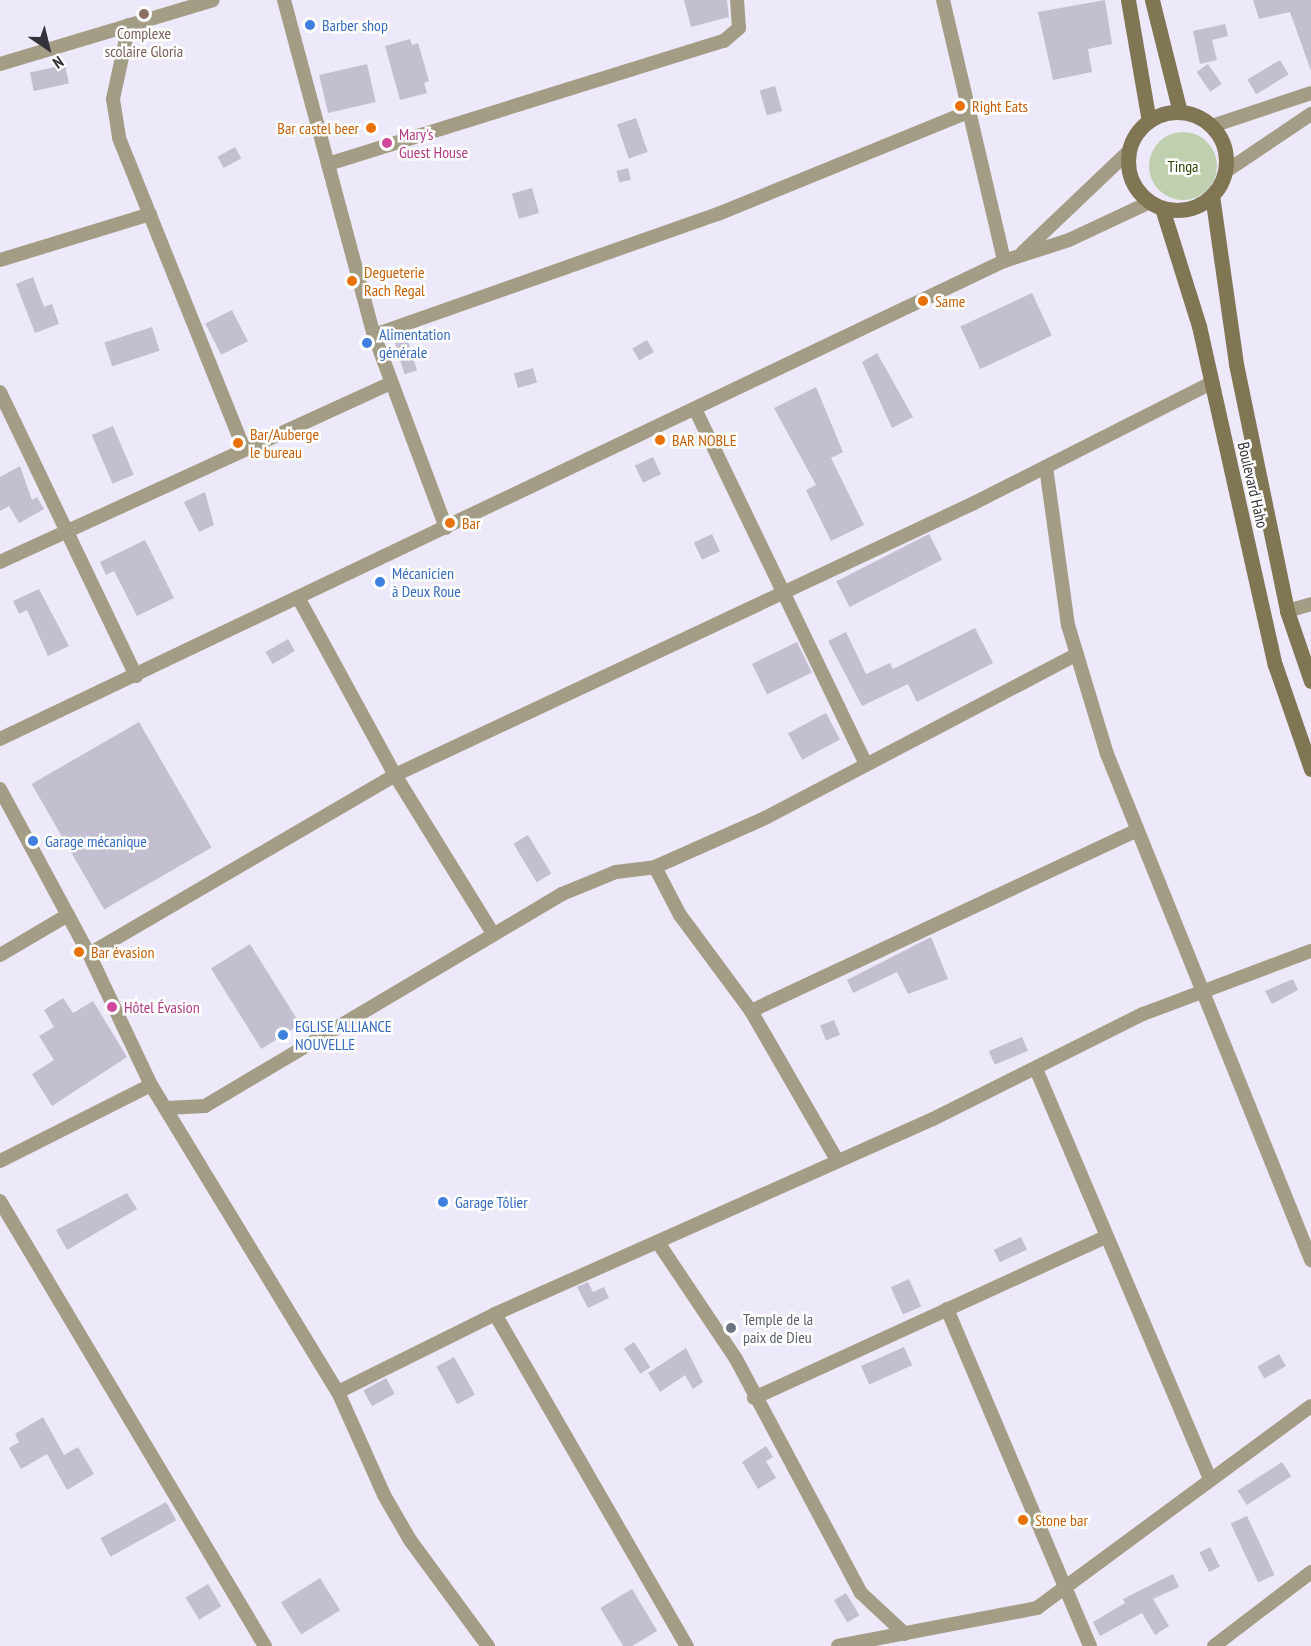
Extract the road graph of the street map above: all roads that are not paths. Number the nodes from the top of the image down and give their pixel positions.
1 (213, 0) edge
2 (284, 0) edge
3 (737, 0) edge
4 (943, 0) edge
5 (1128, 0) edge
6 (1152, 0) edge
7 (129, 25) junction
8 (0, 64) edge
9 (1311, 93) edge
10 (968, 112) junction
11 (1180, 112) junction
12 (1311, 114) edge
13 (1149, 121) junction
14 (1212, 126) junction
15 (1129, 151) junction
16 (328, 164) junction
17 (1225, 171) junction
18 (1212, 195) junction
19 (1156, 205) junction
20 (150, 214) junction
21 (1022, 254) junction
22 (0, 261) edge
23 (1004, 261) junction
24 (374, 335) junction
25 (1212, 382) junction
26 (391, 383) junction
27 (0, 392) edge
28 (696, 411) junction
29 (244, 449) junction
30 (1046, 467) junction
31 (446, 528) junction
32 (69, 531) junction
33 (0, 562) edge
34 (780, 592) junction
35 (299, 598) junction
36 (1311, 604) edge
37 (1287, 611) junction
38 (1077, 654) junction
39 (136, 676) junction
40 (1311, 681) edge
41 (0, 739) edge
42 (866, 764) junction
43 (1311, 769) edge
44 (395, 775) junction
45 (0, 789) edge
46 (1137, 830) junction
47 (655, 867) junction
48 (68, 915) junction
49 (492, 932) junction
50 (1311, 951) edge
51 (89, 954) junction
52 (0, 955) edge
53 (1199, 990) junction
54 (752, 1011) junction
55 (1036, 1069) junction
56 (151, 1085) junction
57 (166, 1108) junction
58 (837, 1160) junction
59 (0, 1161) edge
60 (0, 1201) edge
61 (1106, 1237) junction
62 (659, 1244) junction
63 (1311, 1260) edge
64 (947, 1309) junction
65 (495, 1314) junction
66 (338, 1392) junction
67 (754, 1398) junction
68 (1311, 1406) edge
69 (1210, 1478) junction
70 (1311, 1572) edge
71 (1064, 1592) junction
72 (905, 1634) junction
73 (265, 1646) edge
74 (488, 1646) edge
75 (687, 1646) edge
76 (838, 1646) edge
77 (1090, 1646) edge
78 (1214, 1646) edge

1 - 7 street
2 - 16 street
3 - 16 street
4 - 10 street
5 - 13 main road
6 - 11 main road
7 - 8 street
7 - 20 street
9 - 14 street
10 - 23 street
10 - 24 street
11 - 13 main road
11 - 14 main road
12 - 17 street
13 - 15 main road
14 - 17 main road
15 - 19 main road
15 - 21 street
16 - 24 street
17 - 18 main road
18 - 19 main road
18 - 37 main road, Boulevard Haho
19 - 21 street
19 - 25 main road, Boulevard Haho
20 - 22 street
20 - 29 street
21 - 23 street
23 - 28 street
24 - 26 street
25 - 30 street
25 - 43 main road, Boulevard Haho
26 - 29 street
26 - 31 street
27 - 32 street
28 - 31 street
28 - 34 street
29 - 32 street
30 - 34 street
30 - 38 street
31 - 35 street
32 - 33 street
32 - 39 street
34 - 42 street
34 - 44 street
35 - 39 street
35 - 44 street
36 - 37 street
37 - 40 main road, Boulevard Haho
38 - 42 street
38 - 46 street
39 - 41 street
42 - 47 street
44 - 49 street
44 - 51 street
45 - 48 street
46 - 53 street
46 - 54 street
47 - 49 street
47 - 54 street
48 - 51 street
48 - 52 street
49 - 57 street
50 - 53 street
51 - 56 street
53 - 55 street
53 - 63 street
54 - 58 street
55 - 58 street
55 - 61 street
56 - 57 street
56 - 59 street
57 - 66 street
58 - 62 street
60 - 73 street
61 - 64 street
61 - 69 street
62 - 65 street
62 - 67 street
64 - 67 street
64 - 71 street
65 - 66 street
65 - 75 street
66 - 74 street
67 - 72 street
68 - 69 street
69 - 71 street
70 - 78 street
71 - 72 street
71 - 77 street
72 - 76 street

